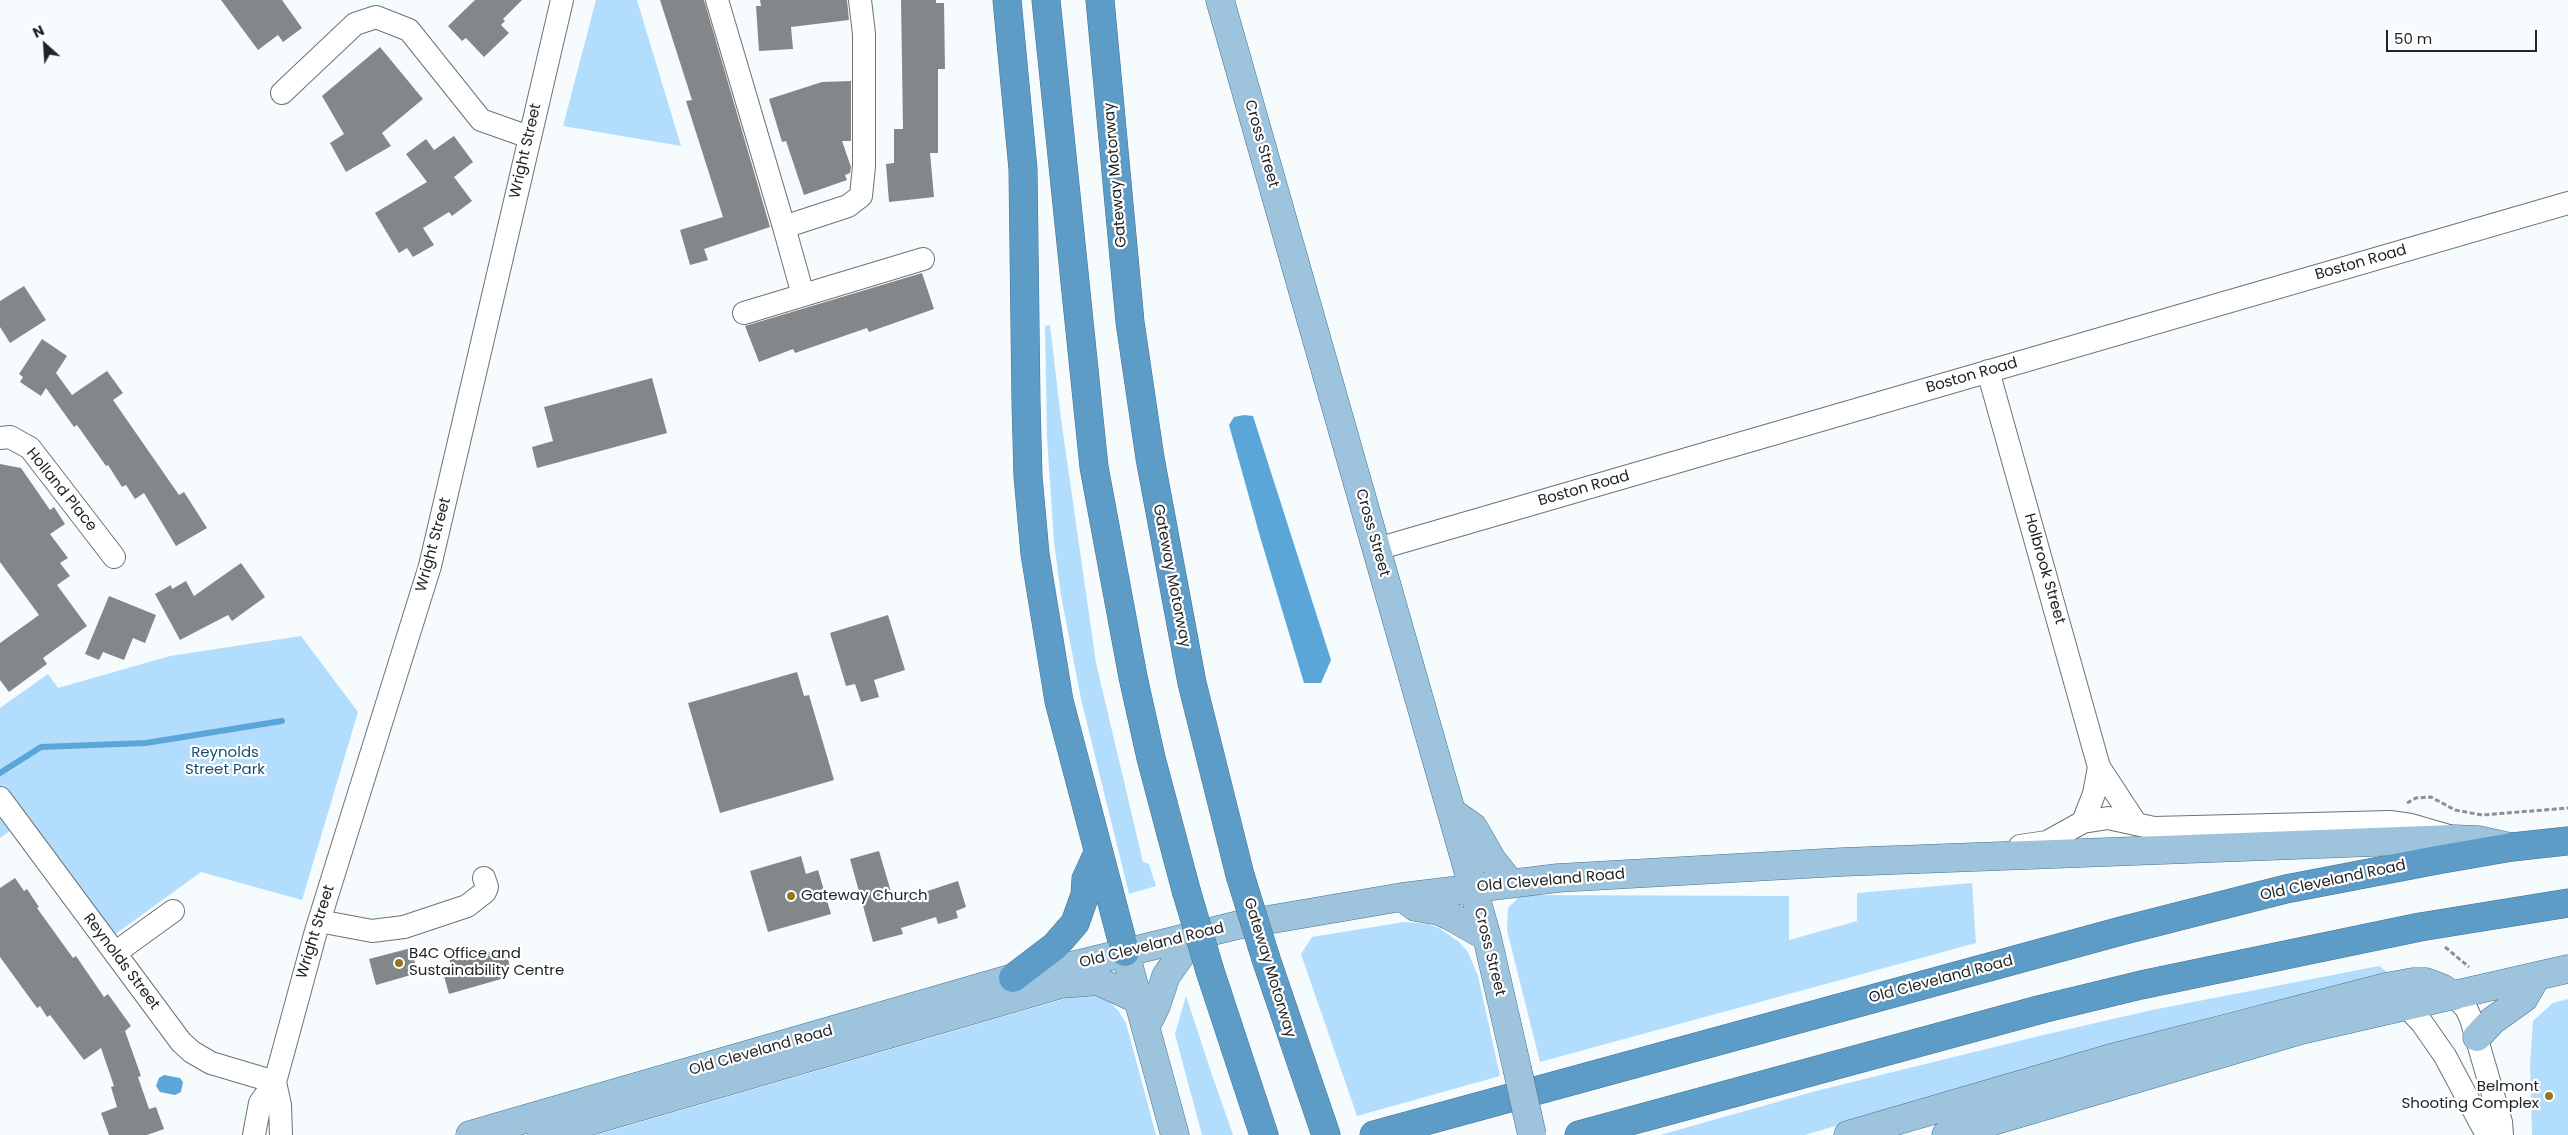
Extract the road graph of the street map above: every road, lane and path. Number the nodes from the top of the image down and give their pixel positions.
1 (562, 0) edge
2 (717, 0) edge
3 (860, 0) edge
4 (1008, 0) edge
5 (1046, 0) edge
6 (1100, 0) edge
7 (1220, 0) edge
8 (373, 9) edge
9 (282, 93) dead end
10 (529, 137) junction
11 (2568, 203) edge
12 (784, 227) junction
13 (923, 259) dead end
14 (803, 295) junction
15 (744, 313) dead end
16 (1988, 371) junction
17 (0, 438) edge
18 (1377, 549) junction
19 (114, 557) dead end
20 (2099, 767) junction
21 (0, 798) edge
22 (2568, 808) edge
23 (1452, 813) junction
24 (2084, 822) junction
25 (2134, 822) junction
26 (2390, 822) junction
27 (2454, 839) junction
28 (2568, 841) edge
29 (2512, 847) junction
30 (1098, 852) junction
31 (1973, 857) junction
32 (484, 878) dead end
33 (1511, 884) junction
34 (1473, 888) junction
35 (1402, 897) junction
36 (2568, 903) edge
37 (173, 911) dead end
38 (319, 921) junction
39 (2420, 927) junction
40 (1194, 936) junction
41 (1487, 937) junction
42 (1125, 952) junction
43 (115, 953) junction
44 (2568, 969) edge
45 (2536, 977) junction
46 (1013, 978) junction
47 (2467, 993) junction
48 (2407, 1007) junction
49 (1142, 1013) junction
50 (2477, 1037) junction
51 (275, 1082) junction
52 (254, 1135) edge
53 (281, 1135) edge
54 (470, 1135) edge
55 (542, 1135) edge
56 (1175, 1135) edge
57 (1264, 1135) edge
58 (1326, 1135) edge
59 (1374, 1135) edge
60 (1532, 1135) edge
61 (1579, 1135) edge
62 (1848, 1135) edge
63 (1946, 1135) edge
64 (2487, 1135) edge
65 (2502, 1135) edge

1 - 10 street, Wright Street
2 - 12 street
3 - 12 street
4 - 30 highway
5 - 57 highway, bridge
6 - 58 highway, Gateway Motorway, bridge
7 - 18 main road, Cross Street
8 - 9 street
8 - 10 street
10 - 38 street, Wright Street
11 - 16 street, Boston Road
12 - 14 street
13 - 14 street
14 - 15 street
16 - 18 street, Boston Road
16 - 20 street, Holbrook Street
17 - 19 street, Holland Place
18 - 23 main road, Cross Street
20 - 24 street, Holbrook Street
20 - 25 street, Holbrook Street
21 - 43 street, Reynolds Street
22 - 26 path
23 - 33 main road
23 - 34 main road, Cross Street
24 - 25 street, Old Cleveland Road
24 - 31 street, Old Cleveland Road
25 - 26 street, Old Cleveland Road
26 - 27 street, Old Cleveland Road
27 - 29 main road, Old Cleveland Road
27 - 31 main road, Old Cleveland Road
28 - 29 highway, Old Cleveland Road
29 - 59 highway, Old Cleveland Road
30 - 42 highway
30 - 46 highway
31 - 33 main road, Old Cleveland Road
32 - 38 street
33 - 34 main road, Old Cleveland Road
34 - 35 main road, Old Cleveland Road
34 - 41 main road, Cross Street
35 - 40 main road, Old Cleveland Road
35 - 41 main road
36 - 39 highway
37 - 43 street
38 - 51 street, Wright Street
39 - 47 path
39 - 61 highway
40 - 42 main road, Old Cleveland Road
40 - 49 main road
41 - 60 main road, Cross Street, bridge
42 - 46 main road, Old Cleveland Road
42 - 49 main road
43 - 51 street, Reynolds Street
44 - 45 main road
45 - 47 main road
45 - 50 main road
46 - 54 main road, Old Cleveland Road
47 - 48 main road
47 - 50 street
47 - 62 main road
48 - 63 main road
48 - 64 street
49 - 55 main road
49 - 56 main road
50 - 65 street
51 - 52 street, Wright Street
51 - 53 street, Wright Street

